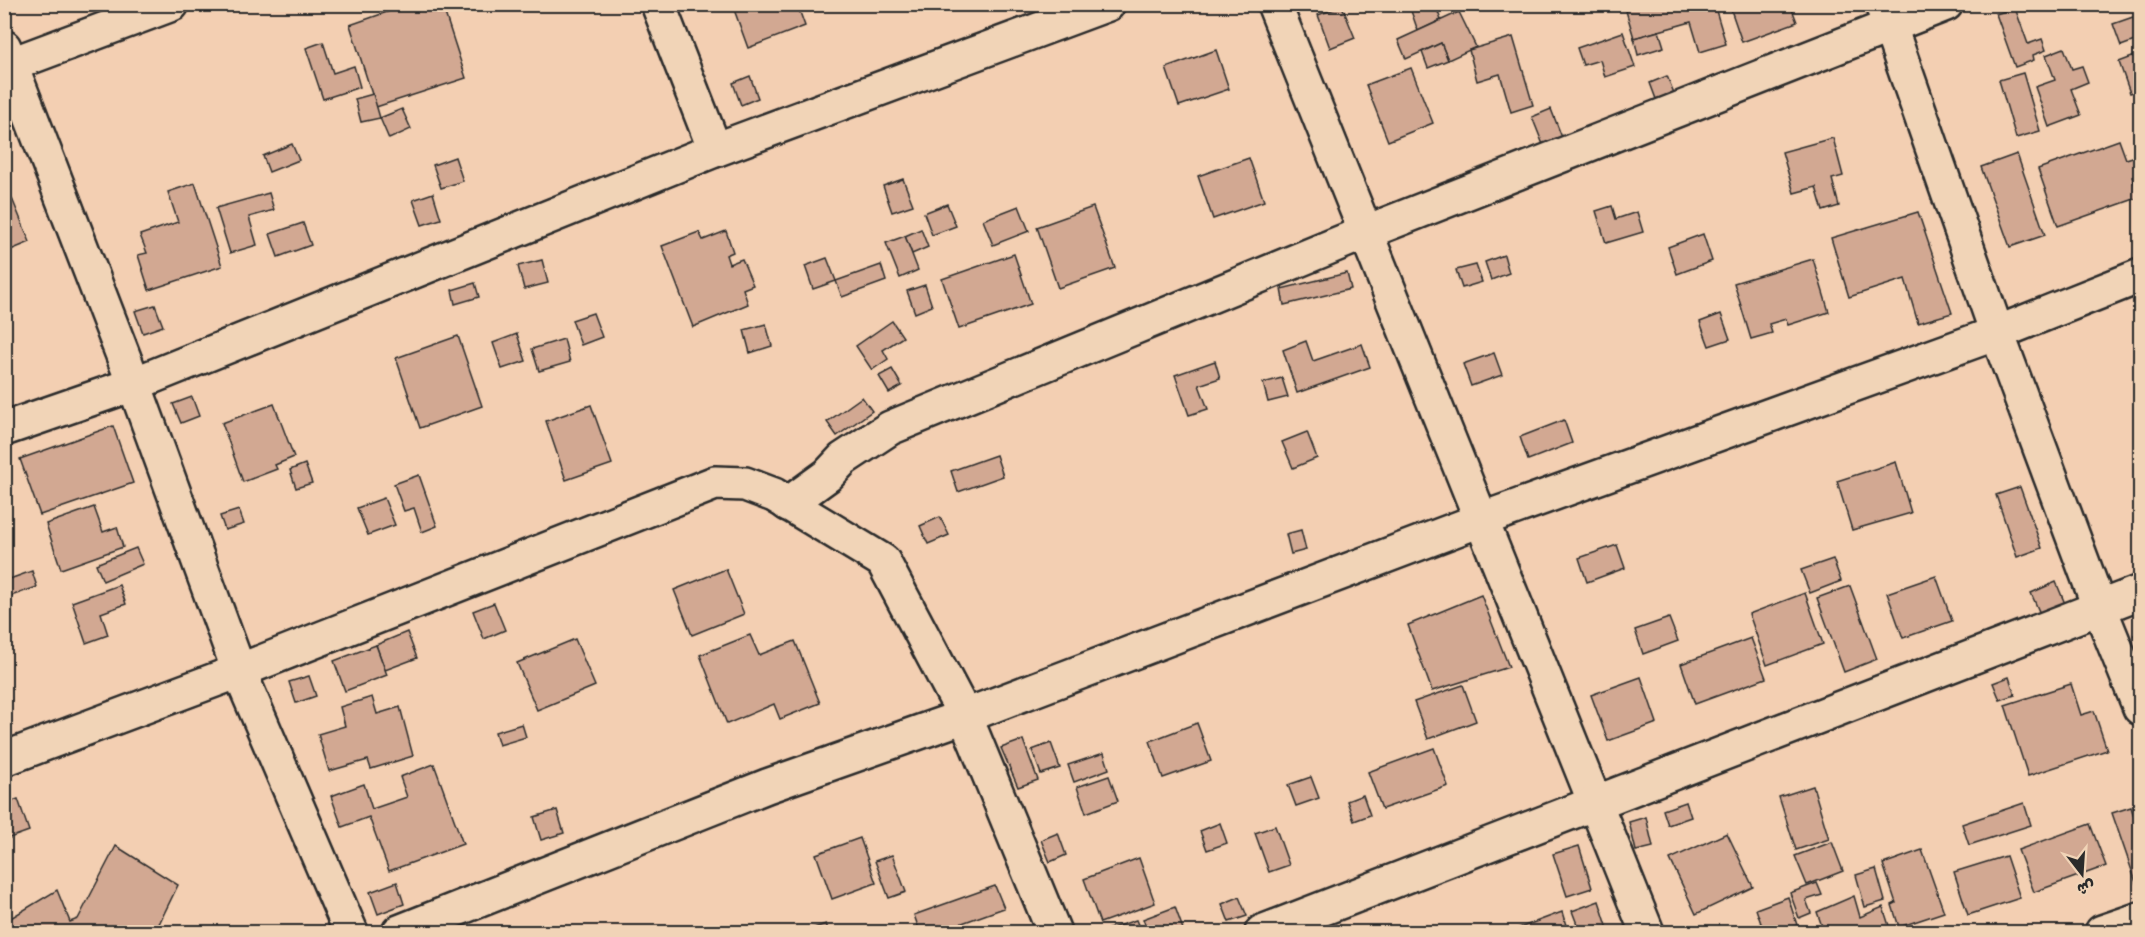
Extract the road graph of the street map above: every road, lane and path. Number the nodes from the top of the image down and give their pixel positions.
1 (172, 4) edge
2 (658, 4) edge
3 (1108, 4) edge
4 (1274, 4) edge
5 (1946, 4) edge
6 (1886, 15) edge
7 (7, 60) edge
8 (715, 150) junction
9 (1364, 233) junction
10 (2140, 276) edge
11 (1997, 333) junction
12 (134, 384) junction
13 (4, 429) edge
14 (788, 504) junction
15 (1483, 519) junction
16 (2140, 592) edge
17 (2100, 609) junction
18 (238, 670) junction
19 (2140, 708) edge
20 (965, 716) junction
21 (4, 759) edge
22 (1596, 801) junction
23 (2140, 919) edge
24 (351, 933) edge
25 (399, 933) edge
26 (1054, 933) edge
27 (1262, 933) edge
28 (1647, 933) edge
29 (2102, 933) edge

1 - 7 street
2 - 8 street
3 - 8 street
4 - 9 street
5 - 6 street
6 - 9 street
6 - 11 street
7 - 12 street
8 - 12 street
9 - 14 street
9 - 15 street
10 - 11 street
11 - 15 street
11 - 17 street
12 - 13 street
12 - 18 street
14 - 18 street
14 - 20 street
15 - 20 street
15 - 22 street
16 - 17 street
17 - 19 street
17 - 22 street
18 - 21 street
18 - 24 street
20 - 25 street
20 - 26 street
22 - 27 street
22 - 28 street
23 - 29 street

